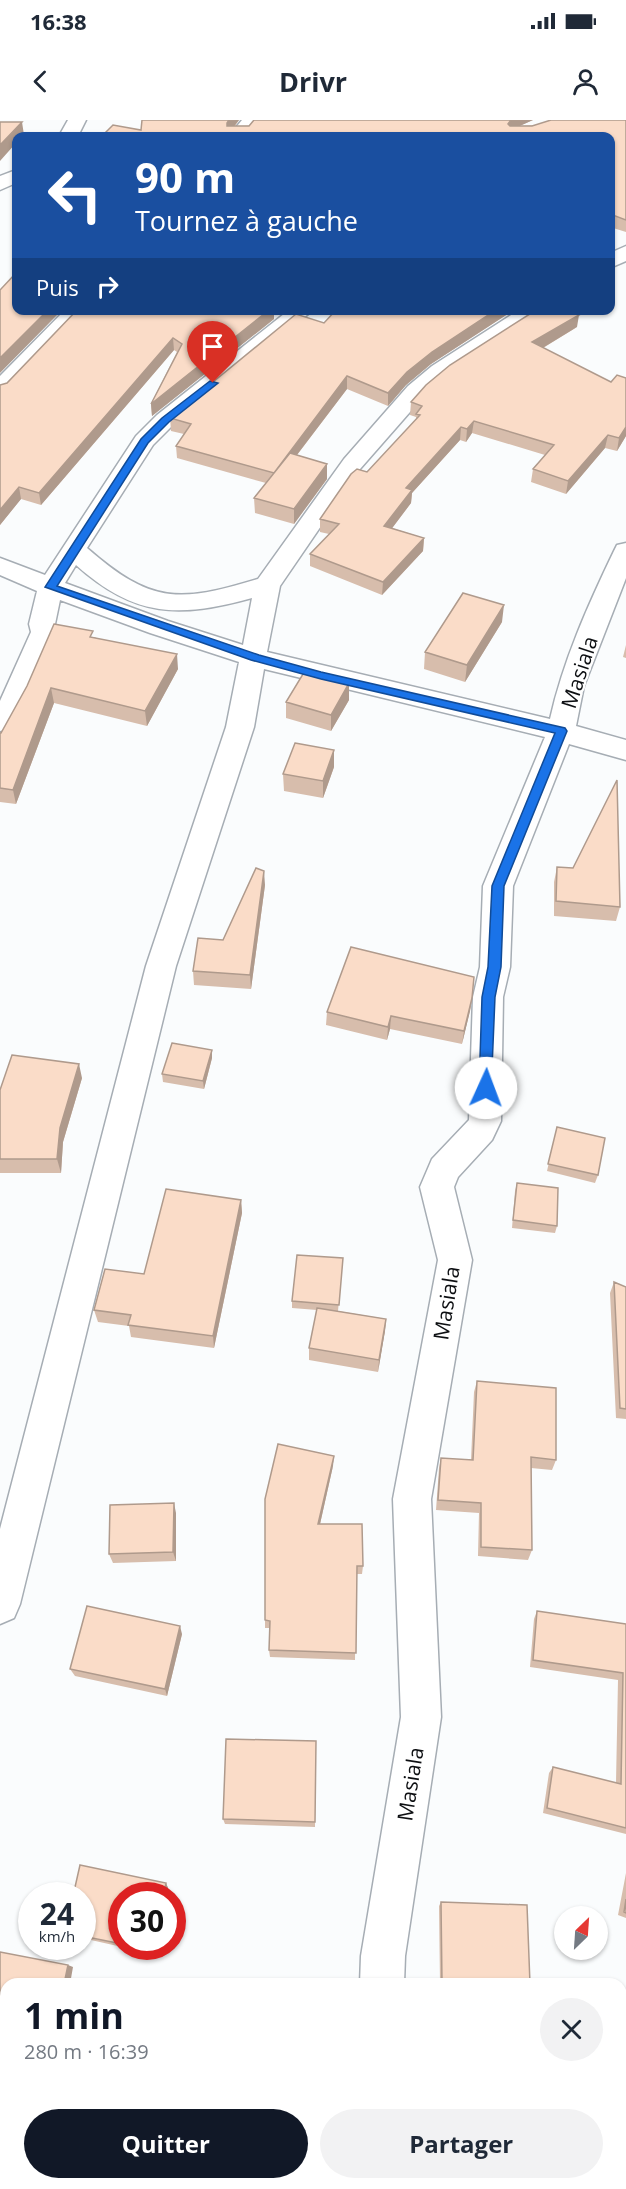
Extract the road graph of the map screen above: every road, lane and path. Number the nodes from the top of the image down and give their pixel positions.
1 (252, 120) edge
2 (242, 132) edge
3 (73, 315) edge
4 (297, 315) edge
5 (527, 315) edge
6 (0, 389) edge
7 (74, 550) junction
8 (626, 551) edge
9 (0, 566) edge
10 (267, 585) junction
11 (50, 587) junction
12 (615, 604) edge
13 (255, 657) junction
14 (0, 722) edge
15 (561, 731) junction
16 (626, 750) edge
17 (0, 1604) edge
18 (382, 1978) edge

1 - 2 street
3 - 6 street
4 - 7 street
5 - 10 street
7 - 10 street
7 - 11 street
8 - 12 street, Masiala
9 - 11 street
10 - 13 street
11 - 13 street
11 - 14 street
12 - 15 street, Masiala
13 - 15 street
13 - 17 street
15 - 16 street
15 - 18 street, Masiala

